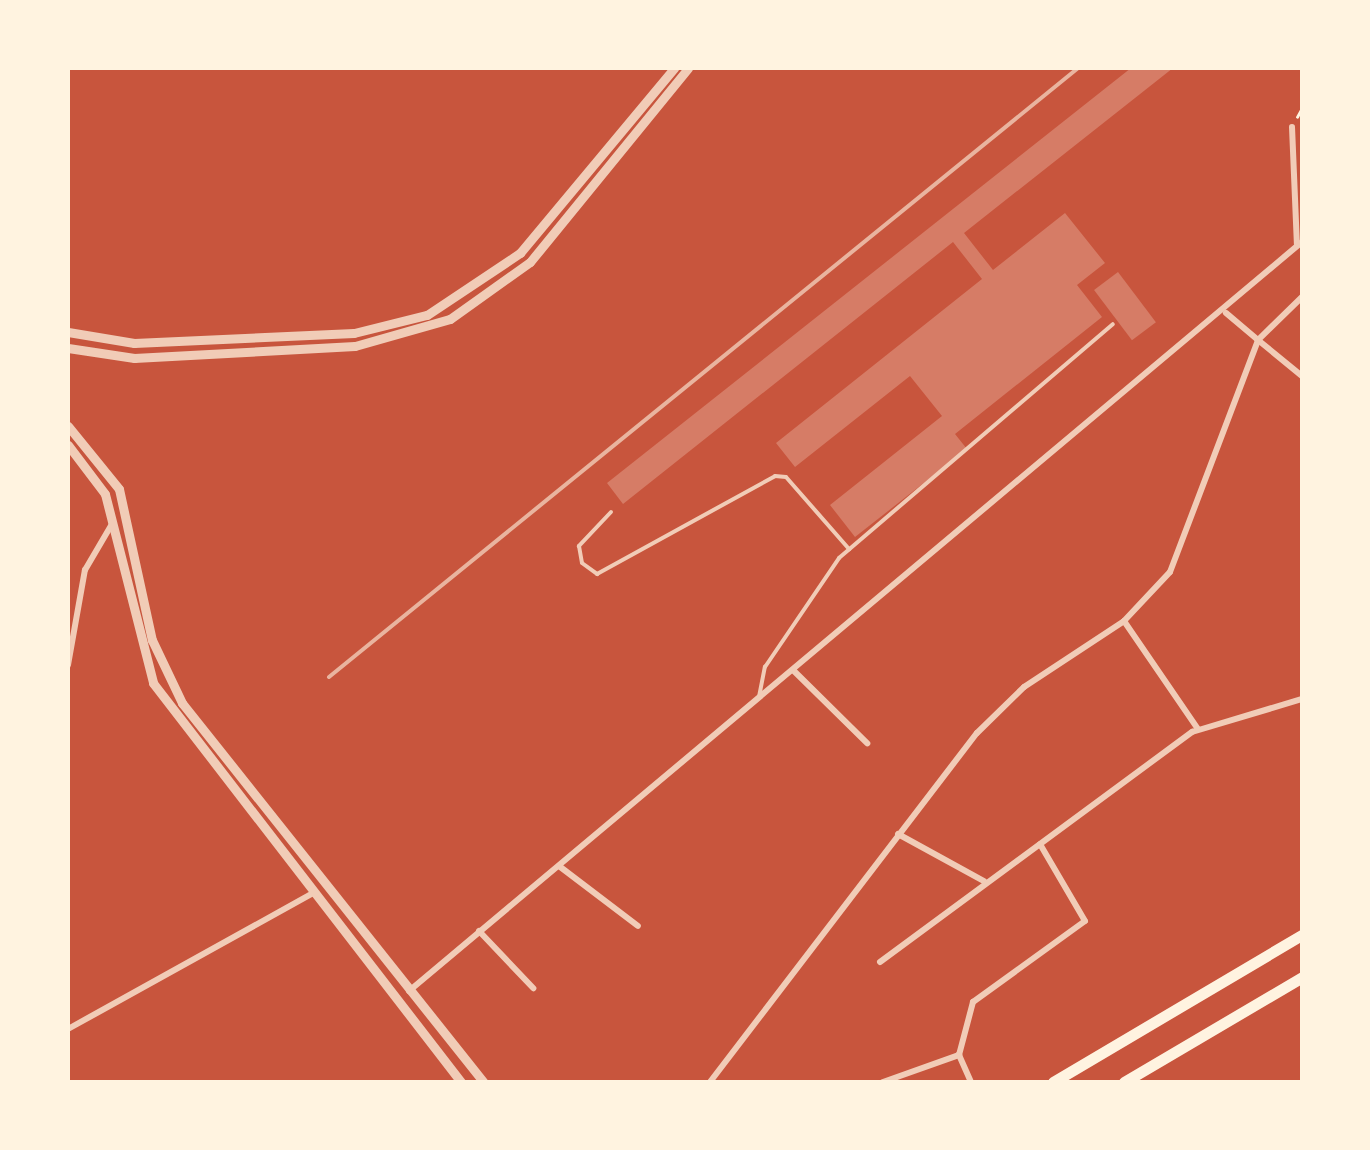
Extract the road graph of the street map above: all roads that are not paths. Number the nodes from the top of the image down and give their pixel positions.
1 (674, 68) edge
2 (688, 68) edge
3 (1292, 128) road end
4 (1300, 244) edge
5 (1302, 297) edge
6 (1226, 313) junction
7 (1113, 324) dead end
8 (68, 332) edge
9 (1258, 340) junction
10 (68, 348) edge
11 (1302, 376) edge
12 (68, 426) edge
13 (68, 445) edge
14 (611, 512) dead end
15 (113, 524) junction
16 (849, 549) junction
17 (1124, 621) junction
18 (68, 665) edge
19 (794, 671) junction
20 (1302, 699) edge
21 (758, 701) junction
22 (1198, 729) junction
23 (867, 743) dead end
24 (898, 834) junction
25 (1040, 844) junction
26 (559, 866) junction
27 (984, 881) junction
28 (312, 894) junction
29 (638, 926) dead end
30 (479, 931) junction
31 (1302, 936) edge
32 (880, 962) dead end
33 (1302, 977) edge
34 (534, 988) dead end
35 (409, 991) junction
36 (68, 1029) edge
37 (960, 1055) junction
38 (461, 1082) edge
39 (483, 1082) edge
40 (710, 1082) edge
41 (883, 1082) edge
42 (971, 1082) edge
43 (1053, 1082) edge
44 (1124, 1082) edge

1 - 8 street
2 - 10 street
3 - 4 street
4 - 6 street
5 - 9 street
6 - 9 street
6 - 19 street
7 - 16 lane
9 - 11 street
9 - 17 street
12 - 35 street
13 - 15 street
14 - 16 lane
15 - 18 street
15 - 28 street
16 - 21 lane
17 - 22 street
17 - 24 street
19 - 21 street
19 - 23 street
20 - 22 street
21 - 26 street
22 - 25 street
24 - 27 street
24 - 40 street
25 - 27 street
25 - 37 street
26 - 29 street
26 - 30 street
27 - 32 street
28 - 36 street
28 - 38 street
30 - 34 street
30 - 35 street
31 - 43 main road
33 - 44 main road
35 - 39 street
37 - 41 street
37 - 42 street

